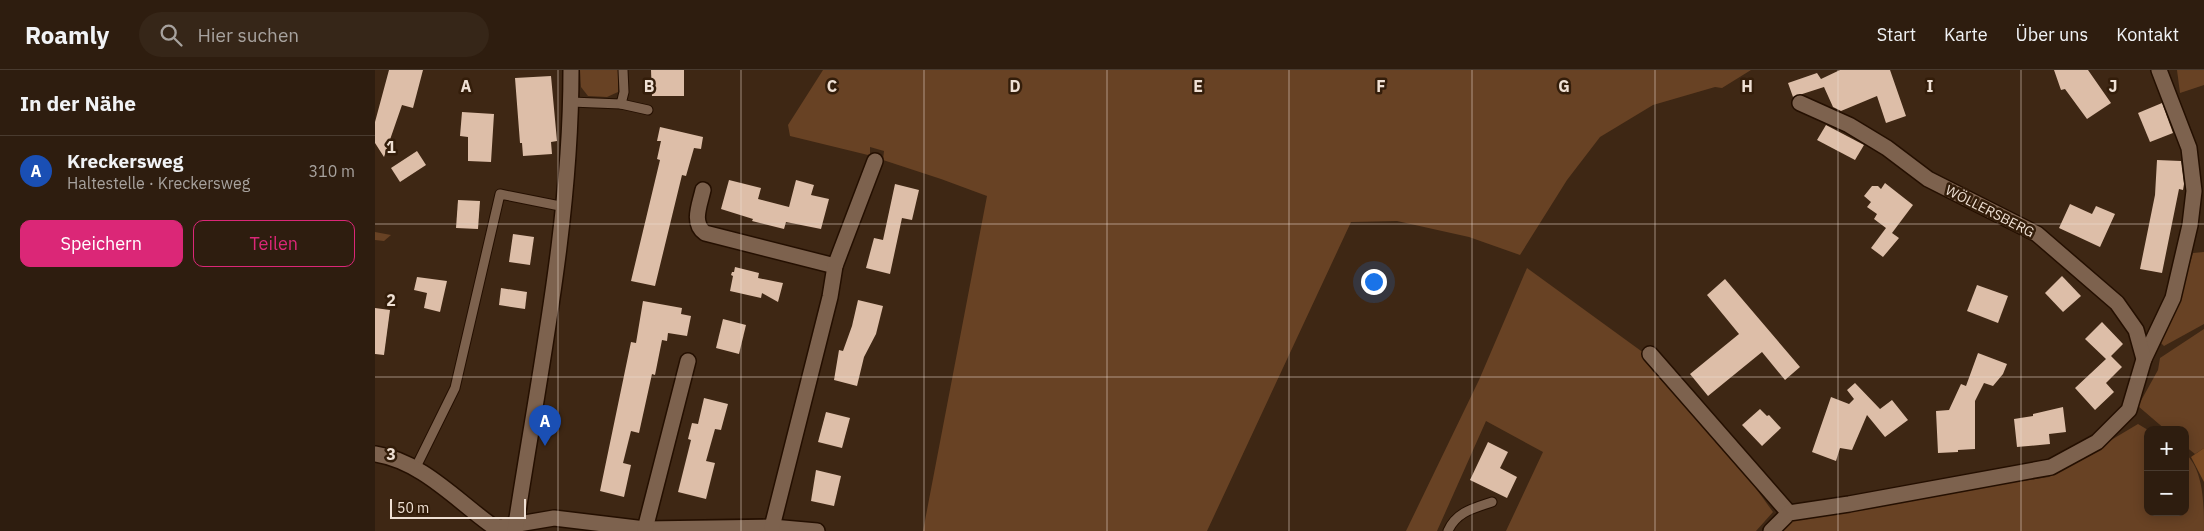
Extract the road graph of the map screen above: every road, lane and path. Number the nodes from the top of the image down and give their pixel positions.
1 (571, 70) edge
2 (623, 70) edge
3 (2159, 70) edge
4 (571, 102) junction
5 (1800, 103) dead end
6 (621, 104) junction
7 (648, 110) dead end
8 (875, 161) dead end
9 (703, 190) dead end
10 (565, 207) junction
11 (835, 266) junction
12 (1650, 354) dead end
13 (2144, 359) junction
14 (688, 361) dead end
15 (375, 454) edge
16 (415, 467) junction
17 (1492, 502) dead end
18 (1789, 512) junction
19 (772, 527) junction
20 (516, 528) edge
21 (645, 529) junction
22 (817, 531) edge
23 (1448, 531) edge
24 (1771, 531) edge

1 - 4 street
2 - 6 lane
3 - 13 street
4 - 6 lane
4 - 10 street
5 - 13 street, WÖLLERSBERG
6 - 7 lane
8 - 11 street
9 - 11 street
10 - 16 lane
10 - 20 street
11 - 19 street
12 - 18 street
13 - 18 street
14 - 21 street
15 - 16 street
16 - 20 street
17 - 23 lane
18 - 24 street
19 - 21 street
19 - 22 street
20 - 21 street

